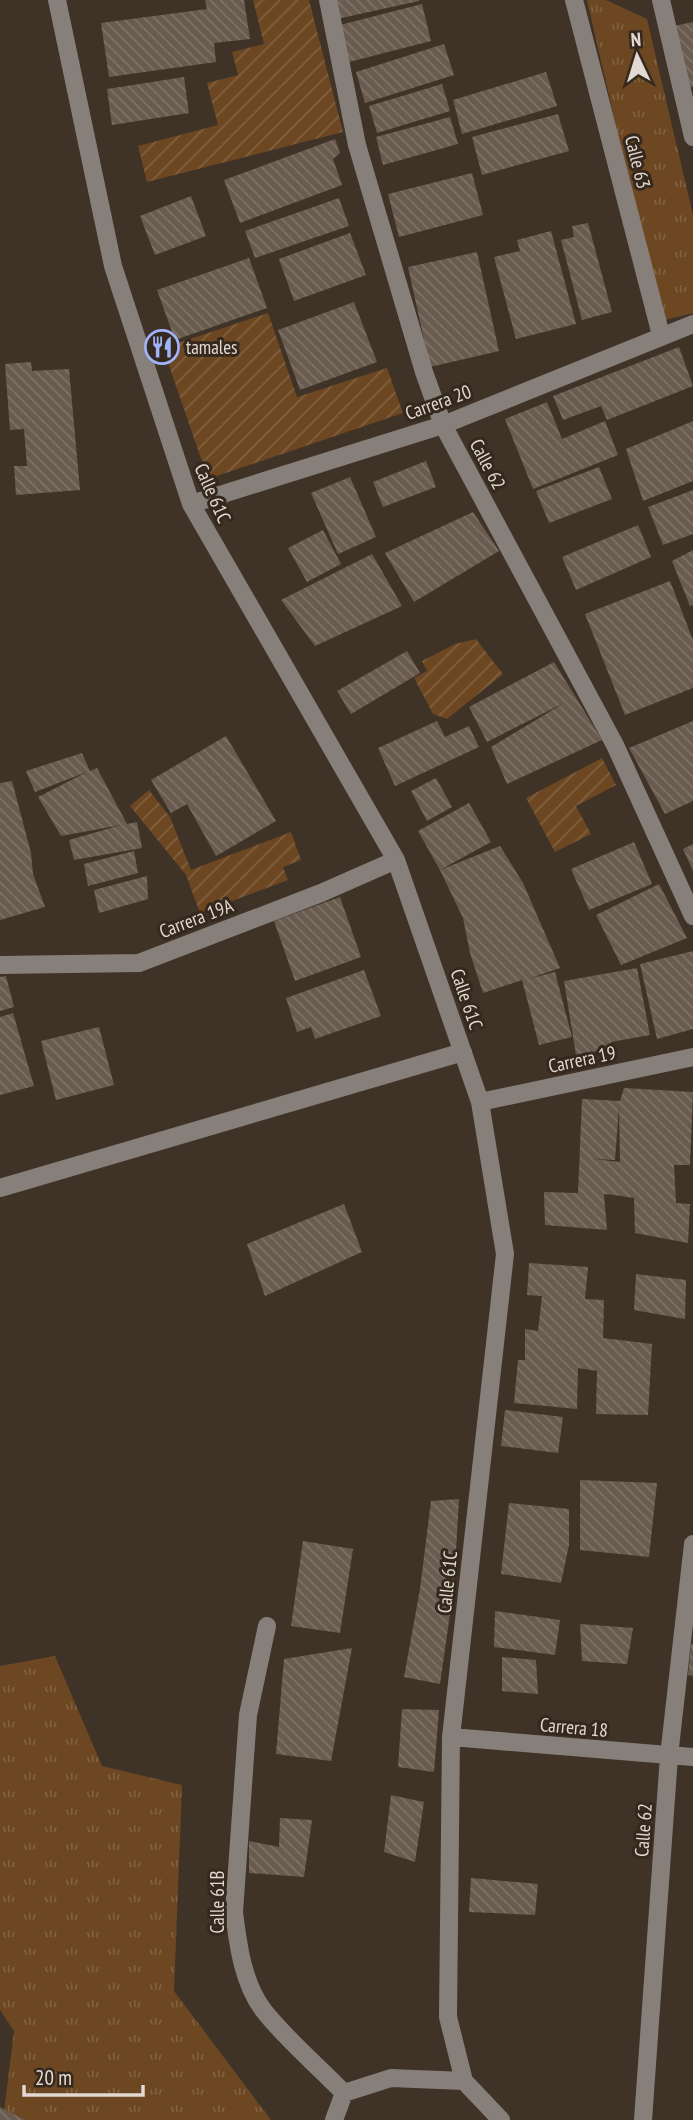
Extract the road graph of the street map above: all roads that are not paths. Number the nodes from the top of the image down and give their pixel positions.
1 (57, 0) edge
2 (328, 0) edge
3 (574, 0) edge
4 (661, 0) edge
5 (693, 137) edge
6 (693, 324) edge
7 (661, 335) junction
8 (443, 425) junction
9 (191, 504) junction
10 (396, 860) junction
11 (693, 916) edge
12 (0, 965) edge
13 (463, 1052) junction
14 (693, 1058) edge
15 (480, 1102) junction
16 (0, 1188) edge
17 (693, 1544) edge
18 (267, 1626) dead end
19 (451, 1737) junction
20 (669, 1756) junction
21 (693, 1757) edge
22 (464, 2081) junction
23 (344, 2093) junction
24 (334, 2120) edge
25 (501, 2120) edge
26 (643, 2120) edge

1 - 9 street, Calle 61C
2 - 8 street, Calle 62
3 - 7 street, Calle 63
4 - 5 street
6 - 7 street, Carrera 20
7 - 8 street, Carrera 20
8 - 9 street, Carrera 20
8 - 11 street, Calle 62
9 - 10 street, Calle 61C
10 - 12 street, Carrera 19A
10 - 13 street, Calle 61C
13 - 15 street, Calle 61C
13 - 16 street
14 - 15 street, Carrera 19
15 - 19 street, Calle 61C
17 - 20 street, Calle 62
18 - 23 street, Calle 61B
19 - 20 street, Carrera 18
19 - 22 street, Calle 61C
20 - 21 street, Carrera 18
20 - 26 street, Calle 62
22 - 23 street
22 - 25 street
23 - 24 street

